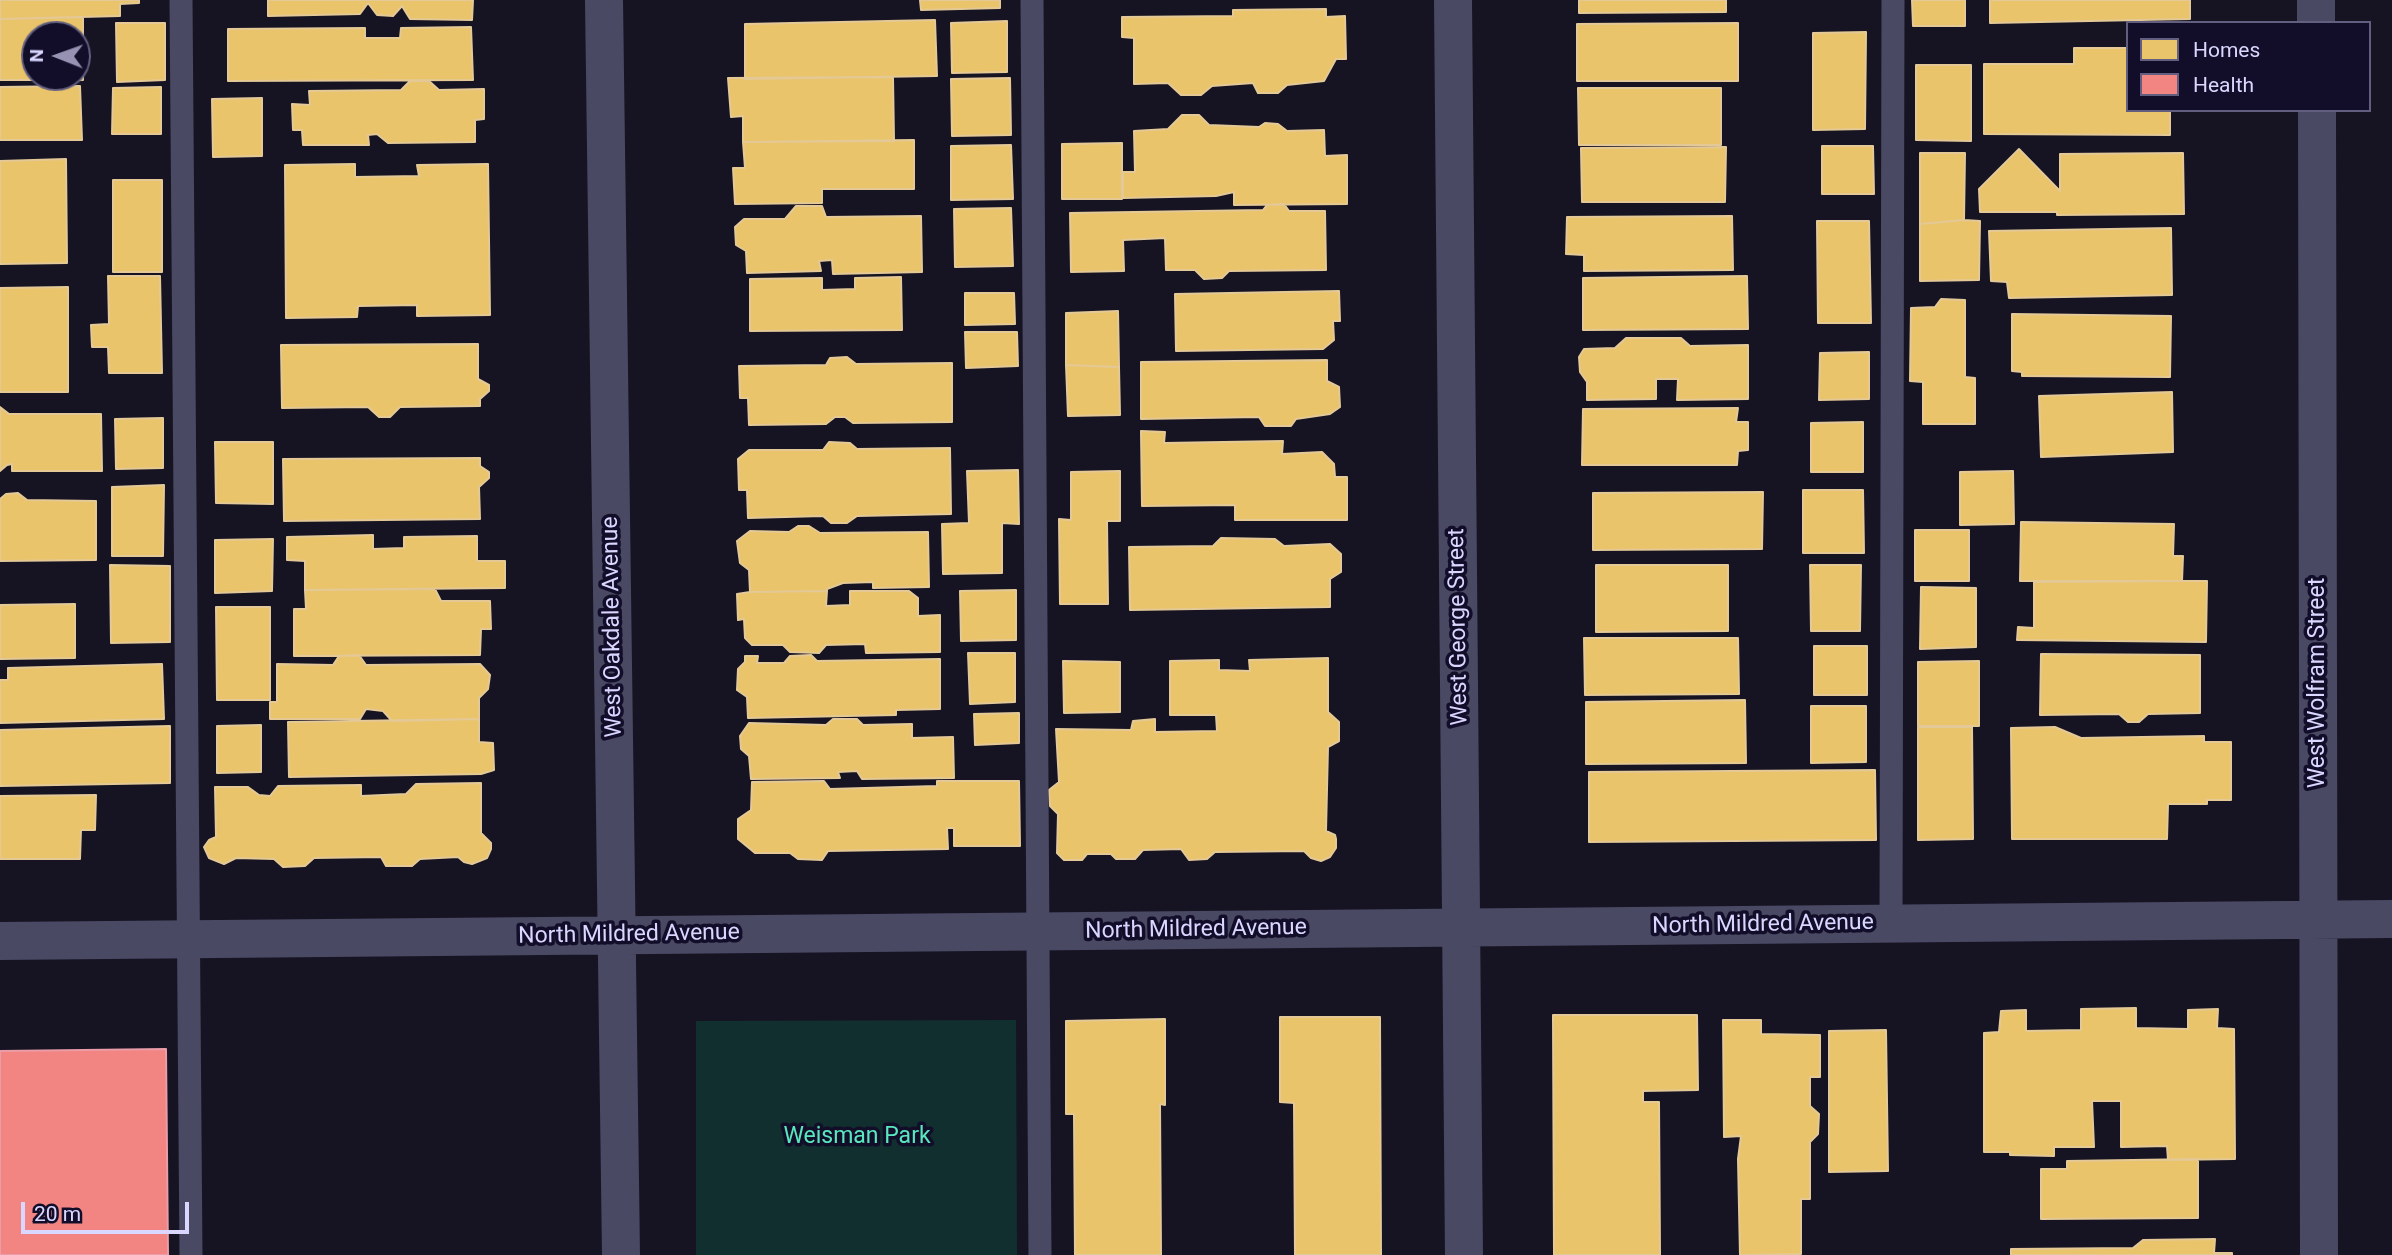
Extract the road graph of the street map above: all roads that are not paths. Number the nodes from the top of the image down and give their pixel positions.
1 (181, 0) edge
2 (604, 0) edge
3 (1032, 0) edge
4 (1453, 0) edge
5 (1893, 0) edge
6 (2316, 0) edge
7 (2316, 21) edge
8 (2317, 112) edge
9 (2392, 919) edge
10 (2318, 920) junction
11 (1892, 923) junction
12 (1462, 927) junction
13 (1038, 931) junction
14 (617, 935) junction
15 (189, 939) junction
16 (0, 941) edge
17 (191, 1255) edge
18 (621, 1255) edge
19 (1040, 1255) edge
20 (1464, 1255) edge
21 (2319, 1255) edge

1 - 15 lane
2 - 14 street, West Oakdale Avenue
3 - 13 lane
4 - 12 street, West George Street
5 - 11 lane
6 - 7 street
8 - 10 street, West Wolfram Street
9 - 10 street, North Mildred Avenue
10 - 11 street, North Mildred Avenue
10 - 21 street, West Wolfram Street
11 - 12 street, North Mildred Avenue
12 - 13 street, North Mildred Avenue
12 - 20 street, West George Street
13 - 14 street, North Mildred Avenue
13 - 19 lane
14 - 15 street, North Mildred Avenue
14 - 18 street, West Oakdale Avenue
15 - 16 street, North Mildred Avenue
15 - 17 lane

